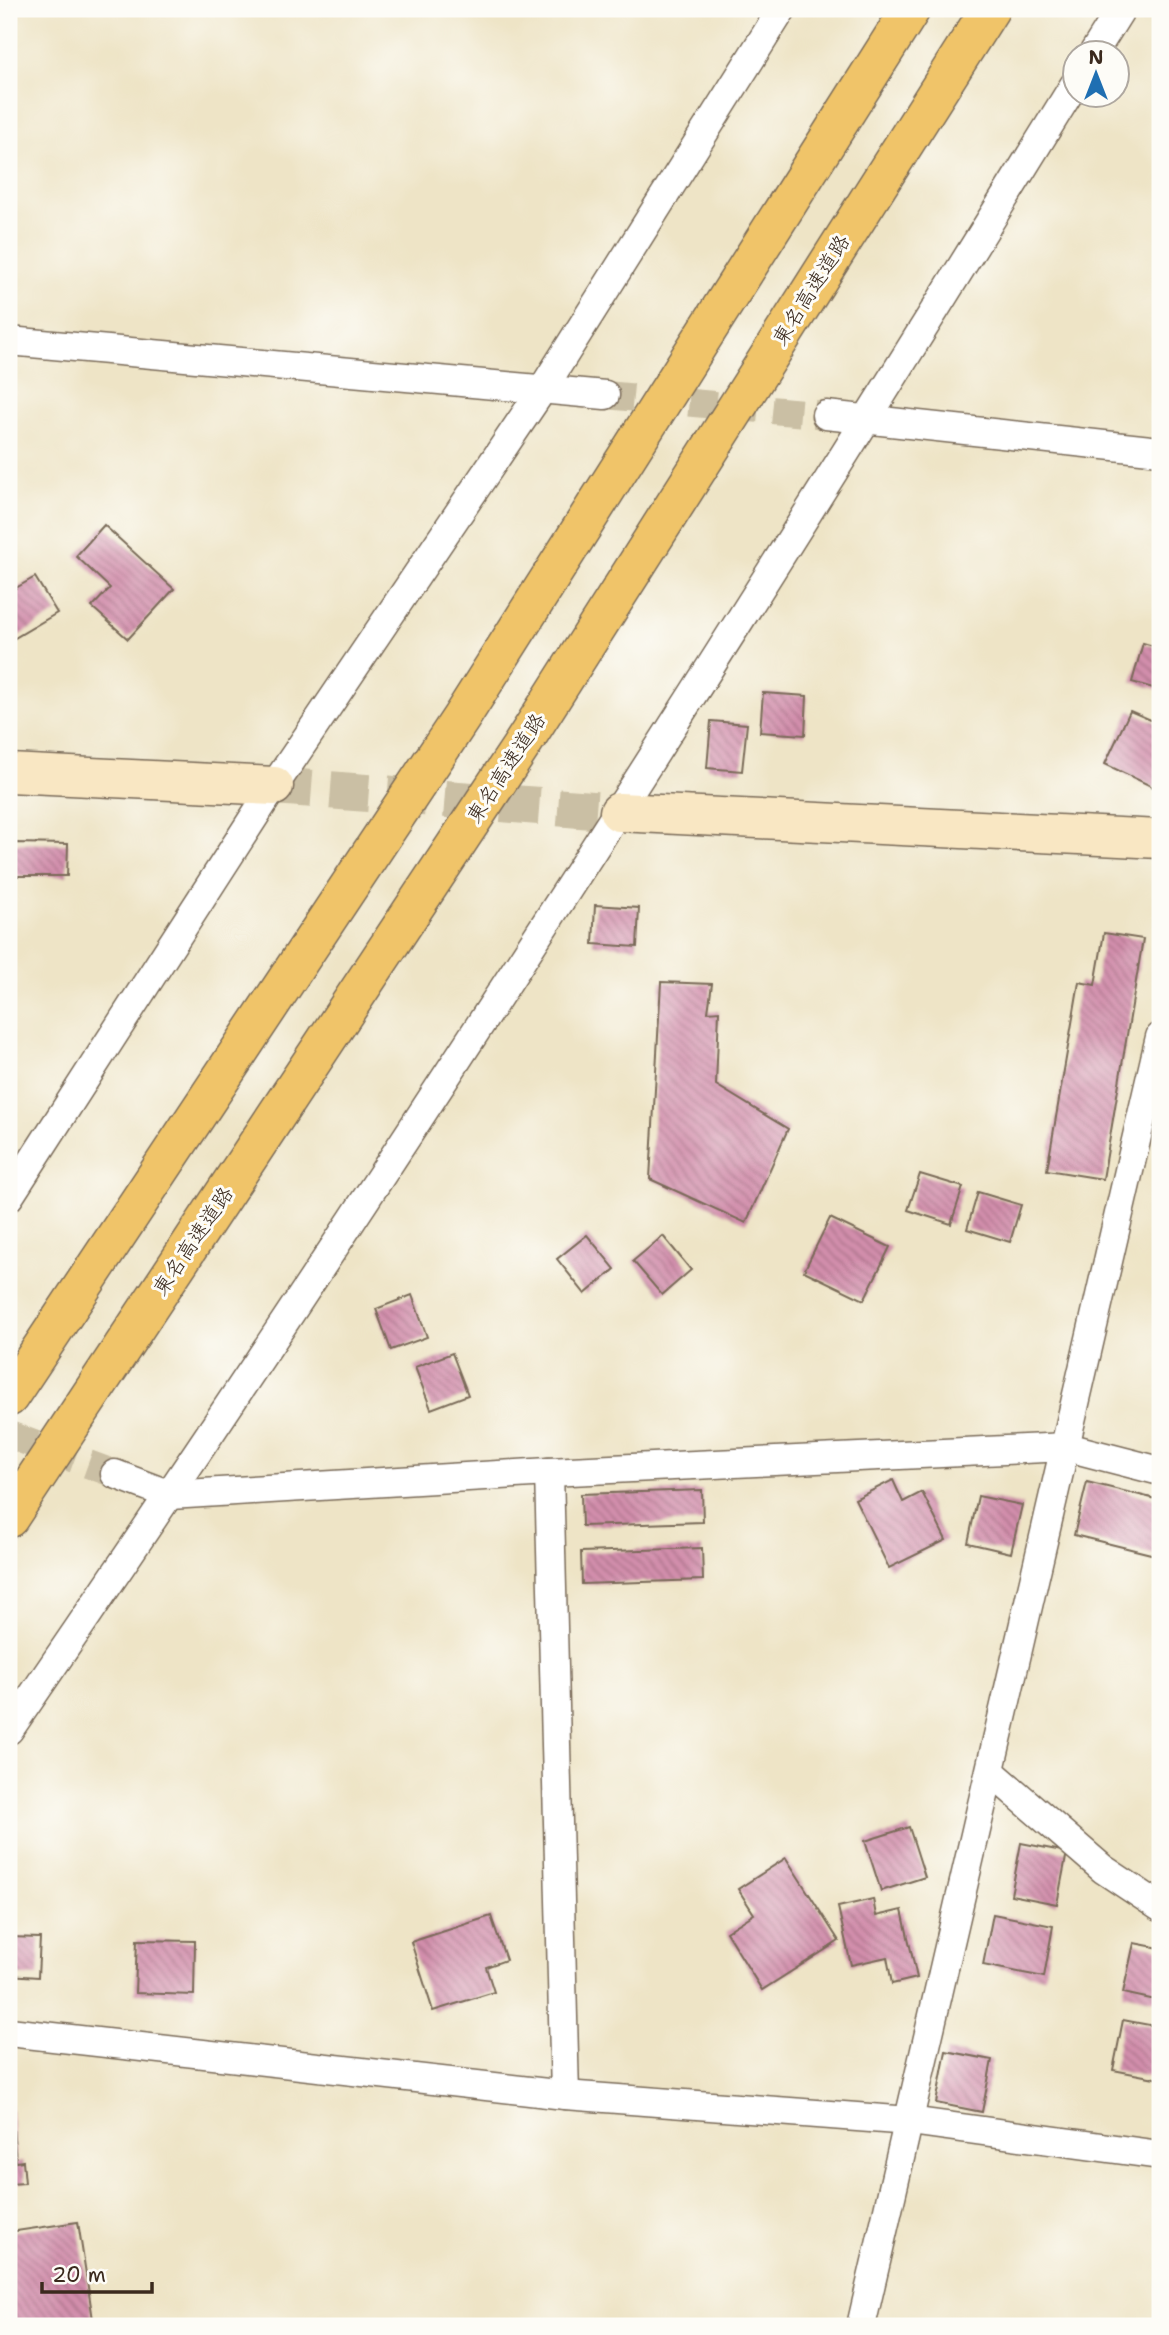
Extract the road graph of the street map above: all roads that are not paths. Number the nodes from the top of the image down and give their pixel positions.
1 (782, 9) edge
2 (911, 9) edge
3 (990, 9) edge
4 (1121, 9) edge
5 (1103, 38) edge
6 (1060, 108) edge
7 (9, 341) edge
8 (542, 390) junction
9 (605, 395) tunnel mouth
10 (826, 415) tunnel mouth
11 (868, 421) junction
12 (1160, 451) edge
13 (9, 773) edge
14 (274, 786) junction
15 (619, 812) junction
16 (1160, 839) edge
17 (1160, 1037) edge
18 (9, 1197) edge
19 (9, 1397) edge
20 (1066, 1447) junction
21 (1160, 1471) edge
22 (549, 1472) junction
23 (115, 1474) tunnel mouth
24 (170, 1495) junction
25 (9, 1518) edge
26 (9, 1730) edge
27 (991, 1772) junction
28 (1160, 1907) edge
29 (9, 2032) edge
30 (565, 2095) junction
31 (910, 2121) junction
32 (1160, 2155) edge
33 (861, 2326) edge

1 - 8 street
2 - 19 highway
3 - 25 highway, 東名高速道路
4 - 5 street
6 - 11 street
7 - 8 street
8 - 9 street
8 - 14 street
10 - 11 street
11 - 12 street
11 - 15 street
13 - 14 street
14 - 18 street
15 - 16 street
15 - 24 street
17 - 20 street
20 - 21 street
20 - 22 street
20 - 27 street
22 - 24 street
22 - 30 street
23 - 24 street
24 - 26 street
27 - 28 street
27 - 31 street
29 - 30 street
30 - 31 street
31 - 32 street
31 - 33 street

